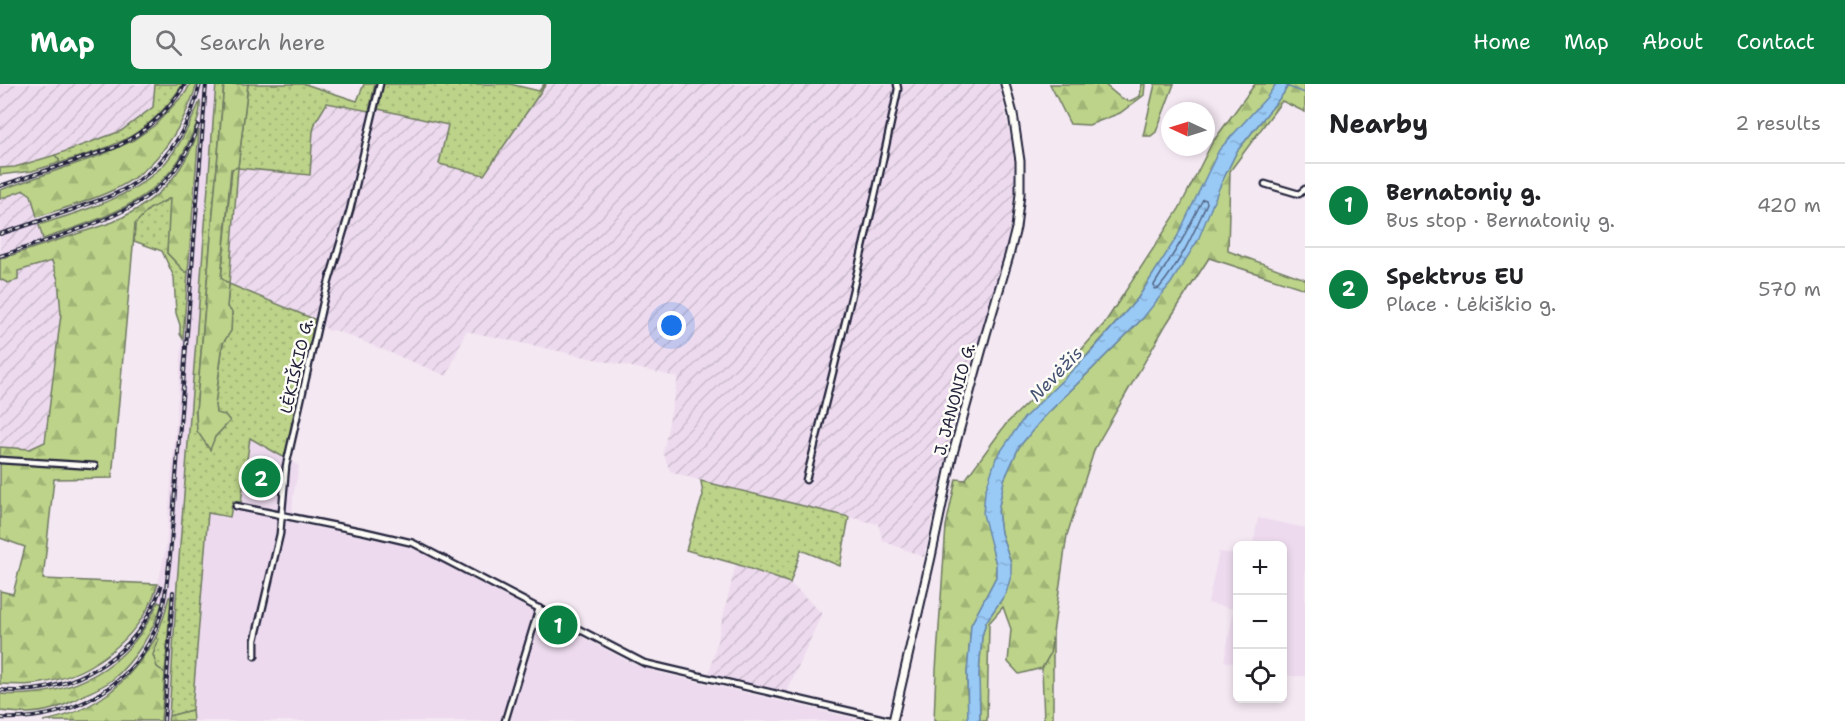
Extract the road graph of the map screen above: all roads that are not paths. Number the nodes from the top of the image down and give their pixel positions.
1 (380, 84) edge
2 (897, 84) edge
3 (1005, 84) edge
4 (1265, 184) dead end
5 (1305, 189) edge
6 (0, 460) edge
7 (95, 466) dead end
8 (806, 480) dead end
9 (236, 506) dead end
10 (282, 515) junction
11 (539, 608) junction
12 (255, 656) dead end
13 (505, 721) edge
14 (893, 721) edge

1 - 10 street, LĖKIŠKIO G.
2 - 8 street
3 - 14 street, J. JANONIO G.
4 - 5 street
6 - 7 street
9 - 10 street
10 - 11 street
10 - 12 street, LĖKIŠKIO G.
11 - 13 street
11 - 14 street

